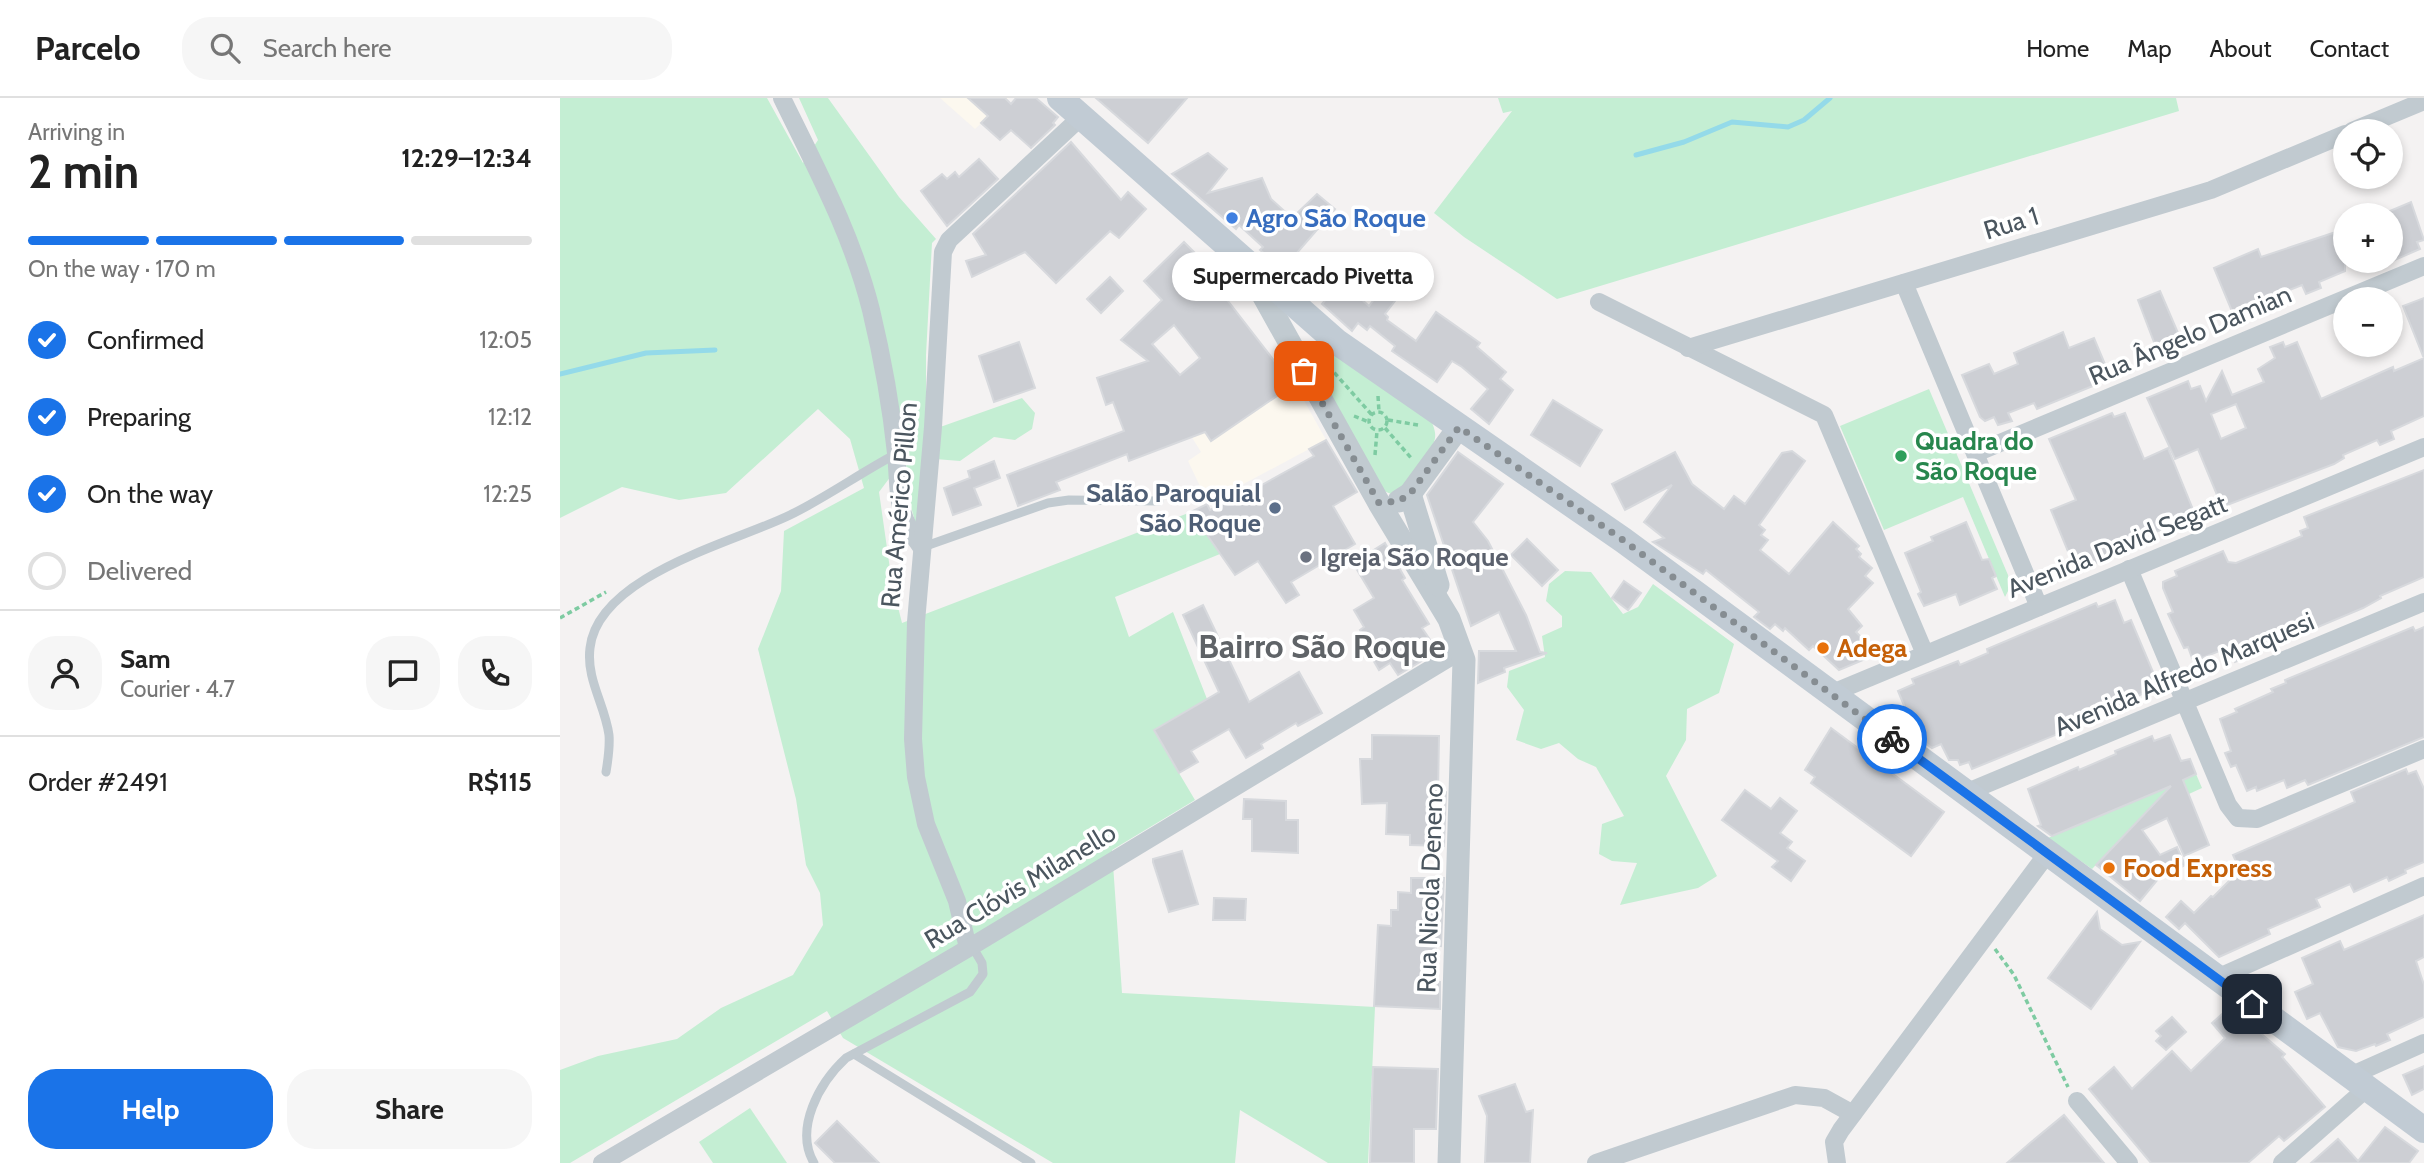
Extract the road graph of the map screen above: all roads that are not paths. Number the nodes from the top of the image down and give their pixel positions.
1 (782, 98) edge
2 (1060, 98) edge
3 (2424, 101) edge
4 (1081, 117) junction
5 (2381, 119) edge
6 (2333, 139) edge
7 (1242, 257) junction
8 (2424, 266) edge
9 (1904, 283) junction
10 (1599, 302) dead end
11 (1688, 348) junction
12 (1315, 349) junction
13 (1459, 427) junction
14 (2424, 447) edge
15 (1976, 453) junction
16 (896, 454) junction
17 (1410, 494) junction
18 (1159, 501) dead end
19 (1379, 503) junction
20 (922, 548) junction
21 (2130, 569) junction
22 (2424, 603) edge
23 (2039, 607) junction
24 (1448, 619) junction
25 (1462, 650) junction
26 (1925, 654) junction
27 (1830, 694) junction
28 (2185, 702) junction
29 (2424, 750) edge
30 (606, 772) dead end
31 (1965, 793) junction
32 (2047, 853) junction
33 (2424, 886) edge
34 (970, 947) junction
35 (2217, 978) junction
36 (2424, 1043) edge
37 (853, 1054) junction
38 (2359, 1082) junction
39 (2077, 1101) road end
40 (1853, 1114) junction
41 (2424, 1130) edge
42 (602, 1163) edge
43 (814, 1163) edge
44 (1031, 1163) edge
45 (1449, 1163) edge
46 (1596, 1163) edge
47 (1837, 1163) edge
48 (2129, 1163) edge
49 (2282, 1163) edge

1 - 16 street
2 - 4 main road
3 - 5 street
4 - 7 main road
4 - 20 street, Rua Américo Pillon
6 - 9 street, Rua 1
7 - 12 main road
7 - 12 street
8 - 15 street, Rua Ângelo Damian
9 - 11 street, Rua 1
9 - 15 street
10 - 11 street
11 - 26 street
12 - 13 main road
12 - 19 street
13 - 17 street
13 - 27 main road
14 - 21 street, Avenida David Segatt
15 - 23 street
16 - 20 street
16 - 30 lane
17 - 19 street
17 - 24 street
18 - 20 lane
19 - 24 street
20 - 34 street, Rua Américo Pillon
21 - 23 street, Avenida David Segatt
21 - 28 street
22 - 28 street, Avenida Alfredo Marquesi
23 - 26 street, Avenida David Segatt
24 - 25 street, Rua Nicola Deneno
25 - 34 street, Rua Clóvis Milanello
25 - 45 street, Rua Nicola Deneno
26 - 27 street, Avenida David Segatt
27 - 31 main road
28 - 29 street
28 - 31 street, Avenida Alfredo Marquesi
31 - 32 main road
32 - 35 main road
32 - 40 street
33 - 35 street
34 - 37 lane
34 - 42 street, Rua Clóvis Milanello
35 - 38 main road
36 - 38 street
37 - 43 lane
37 - 44 lane
38 - 41 main road
38 - 49 street
39 - 48 street
40 - 46 street
40 - 47 street

